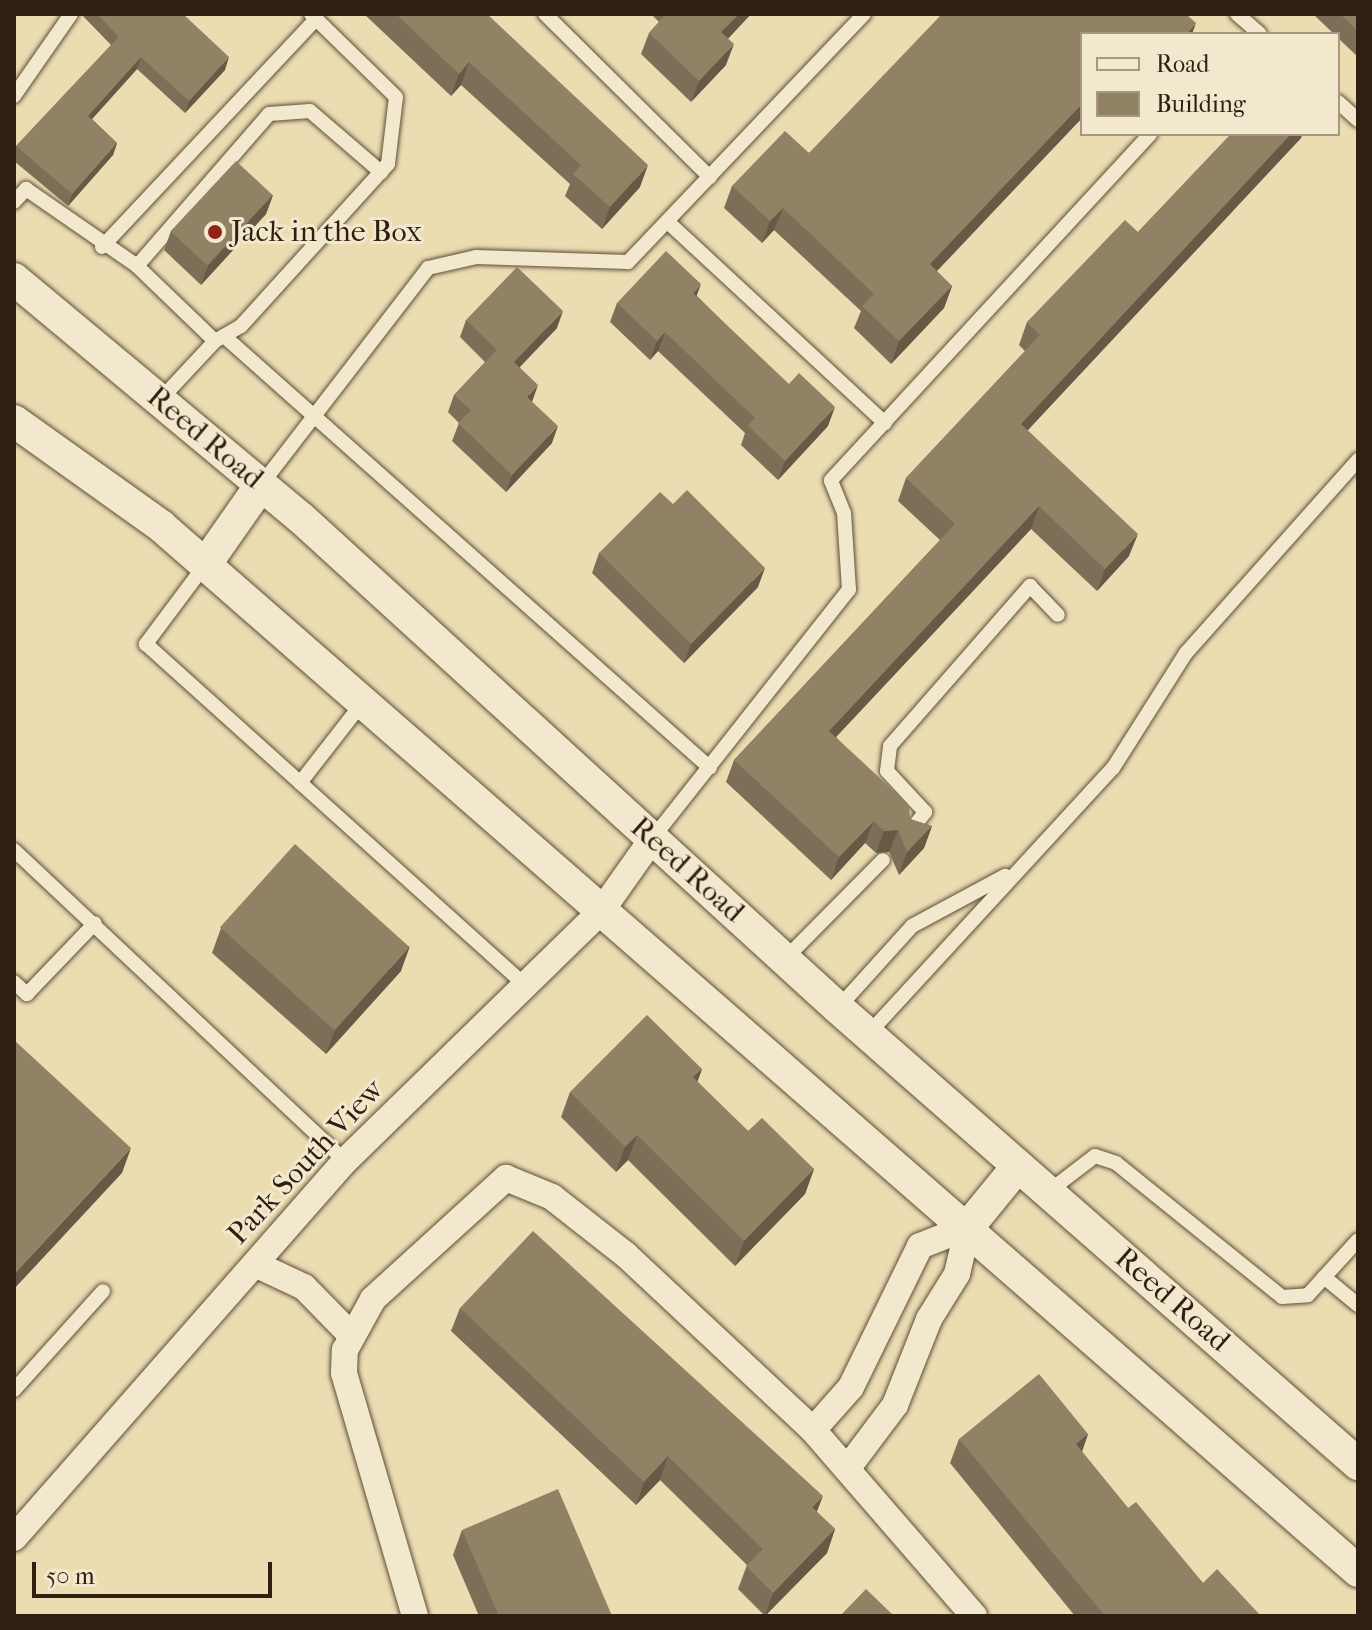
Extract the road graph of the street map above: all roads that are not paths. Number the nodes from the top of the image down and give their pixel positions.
1 (71, 14) edge
2 (545, 14) edge
3 (864, 14) edge
4 (314, 16) edge
5 (14, 96) edge
6 (1340, 104) edge
7 (1358, 120) edge
8 (1148, 136) edge
9 (381, 172) junction
10 (710, 177) junction
11 (14, 178) edge
12 (26, 189) junction
13 (14, 202) edge
14 (670, 224) junction
15 (102, 247) junction
16 (137, 266) junction
17 (14, 279) edge
18 (220, 339) junction
19 (160, 400) junction
20 (316, 414) junction
21 (14, 421) edge
22 (885, 423) junction
23 (1358, 460) edge
24 (261, 485) junction
25 (205, 565) junction
26 (1058, 615) dead end
27 (363, 702) junction
28 (710, 768) junction
29 (300, 783) junction
30 (908, 834) edge
31 (652, 839) junction
32 (14, 850) edge
33 (883, 860) edge
34 (1010, 874) junction
35 (602, 910) junction
36 (95, 923) junction
37 (785, 959) junction
38 (14, 982) edge
39 (525, 985) junction
40 (838, 1008) junction
41 (870, 1032) junction
42 (345, 1161) junction
43 (1018, 1166) junction
44 (1048, 1192) junction
45 (968, 1227) junction
46 (1358, 1240) edge
47 (255, 1264) junction
48 (1324, 1277) junction
49 (103, 1291) dead end
50 (1358, 1305) edge
51 (351, 1335) junction
52 (14, 1390) edge
53 (813, 1430) junction
54 (1358, 1464) edge
55 (847, 1469) junction
56 (18, 1526) edge
57 (1355, 1563) edge
58 (415, 1616) edge
59 (974, 1616) edge

1 - 5 lane
2 - 10 lane
3 - 10 lane
4 - 9 lane
4 - 15 lane
6 - 7 lane
8 - 22 lane
9 - 16 lane
9 - 18 lane
10 - 14 lane
11 - 12 lane
12 - 13 lane
12 - 15 lane
14 - 20 lane
14 - 22 lane
15 - 16 lane
16 - 18 lane
17 - 19 street, Reed Road
18 - 19 lane
18 - 20 lane
19 - 24 street, Reed Road
20 - 24 lane
20 - 28 lane
21 - 25 street
22 - 28 lane
23 - 34 lane
24 - 25 street
24 - 31 street, Reed Road
25 - 27 street
25 - 29 lane
26 - 30 lane
27 - 29 lane
27 - 35 street
28 - 31 lane
29 - 39 lane
31 - 35 street, Park South View
31 - 37 street, Reed Road
32 - 36 lane
33 - 37 lane
34 - 40 lane
34 - 41 lane
35 - 39 street, Park South View
35 - 45 street
36 - 38 lane
36 - 42 lane
37 - 40 street, Reed Road
39 - 42 street, Park South View
40 - 41 street, Reed Road
41 - 43 street, Reed Road
42 - 47 street, Park South View
43 - 44 street, Reed Road
43 - 45 street
44 - 48 lane
44 - 54 street, Reed Road
45 - 53 street
45 - 55 street
45 - 57 street
46 - 48 lane
47 - 51 street
47 - 56 street, Park South View
48 - 50 lane
49 - 52 lane
51 - 53 street
51 - 58 street
53 - 55 street
55 - 59 street

